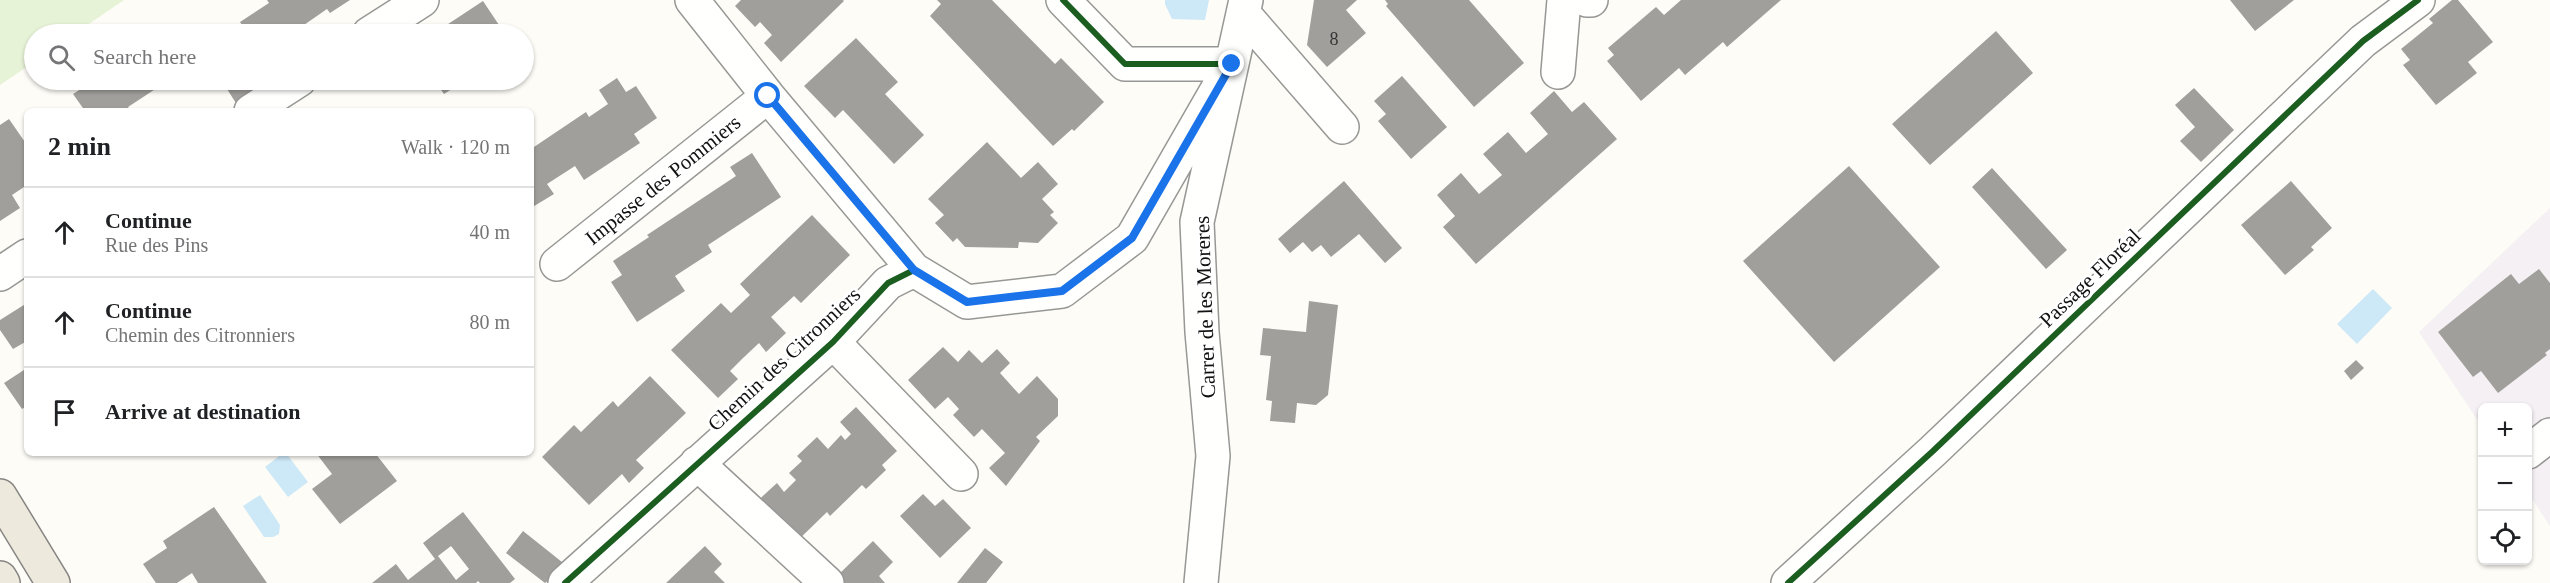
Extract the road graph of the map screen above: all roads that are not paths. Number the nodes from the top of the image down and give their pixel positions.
1 (422, 0) edge
2 (692, 0) edge
3 (1063, 0) edge
4 (1564, 0) edge
5 (2418, 0) edge
6 (1245, 6) edge
7 (385, 24) edge
8 (1232, 64) junction
9 (1558, 72) dead end
10 (284, 90) edge
11 (768, 96) junction
12 (256, 108) edge
13 (1342, 127) dead end
14 (24, 258) edge
15 (557, 264) dead end
16 (914, 270) junction
17 (0, 274) edge
18 (833, 342) junction
19 (2550, 435) edge
20 (2532, 449) edge
21 (697, 463) junction
22 (961, 474) dead end
23 (0, 496) edge
24 (0, 578) edge
25 (3, 583) edge
26 (53, 583) edge
27 (565, 583) edge
28 (827, 583) edge
29 (1201, 583) edge
30 (1788, 583) edge

1 - 7 street
2 - 11 street
3 - 8 street
4 - 9 street
5 - 30 street, Passage Floréal
6 - 8 street, Carrer de les Moreres
6 - 13 street
8 - 16 street
8 - 29 street, Carrer de les Moreres
10 - 12 street
11 - 15 street, Impasse des Pommiers
11 - 16 street
14 - 17 street
16 - 18 street, Chemin des Citronniers
18 - 21 street, Chemin des Citronniers
18 - 22 street
19 - 20 street
21 - 27 street, Chemin des Citronniers
21 - 28 street
23 - 26 main road
24 - 25 main road

